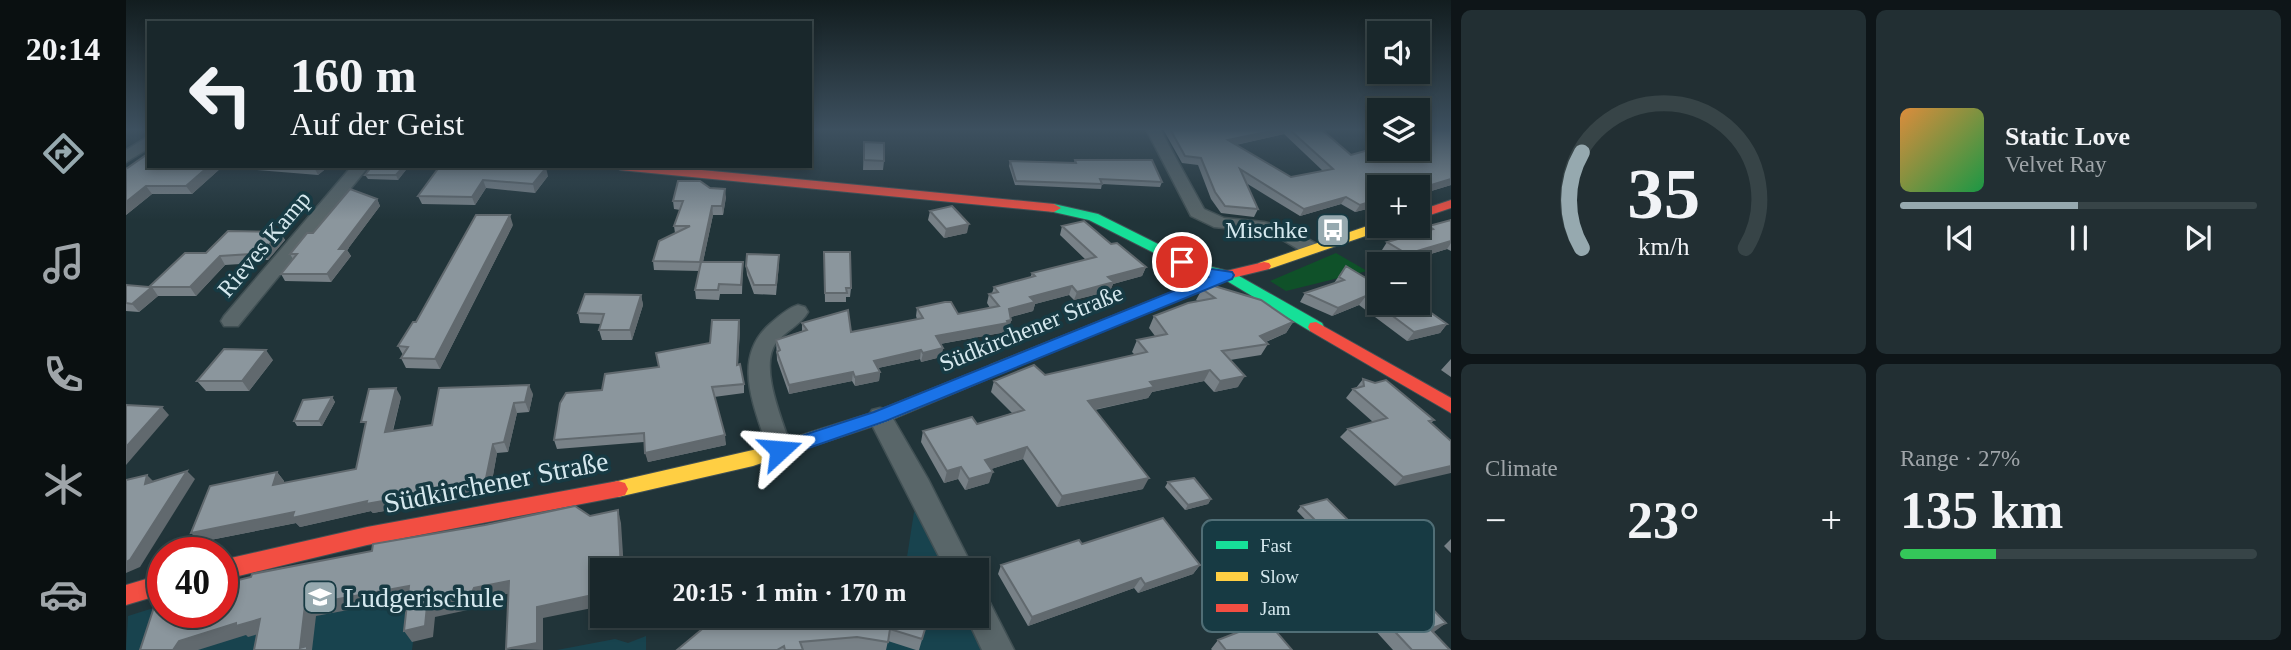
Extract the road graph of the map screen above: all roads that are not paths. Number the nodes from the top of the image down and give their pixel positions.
1 (1169, 159) edge
2 (359, 168) edge
3 (641, 168) edge
4 (1451, 204) edge
5 (1430, 211) edge
6 (1367, 230) edge
7 (1310, 248) junction
8 (1227, 275) junction
9 (798, 312) dead end
10 (231, 321) dead end
11 (1451, 406) edge
12 (880, 416) junction
13 (780, 450) junction
14 (954, 558) edge
15 (238, 566) edge
16 (147, 589) edge
17 (126, 595) edge
18 (987, 628) edge
19 (998, 650) edge

1 - 7 street
2 - 10 street, Rieves Kamp
3 - 8 street
4 - 5 street
6 - 7 street, Südkirchener Straße
7 - 8 street, Südkirchener Straße
8 - 11 street
8 - 12 street, Südkirchener Straße
9 - 13 street
12 - 13 street, Südkirchener Straße
12 - 14 street
13 - 15 street, Südkirchener Straße
16 - 17 street
18 - 19 street

